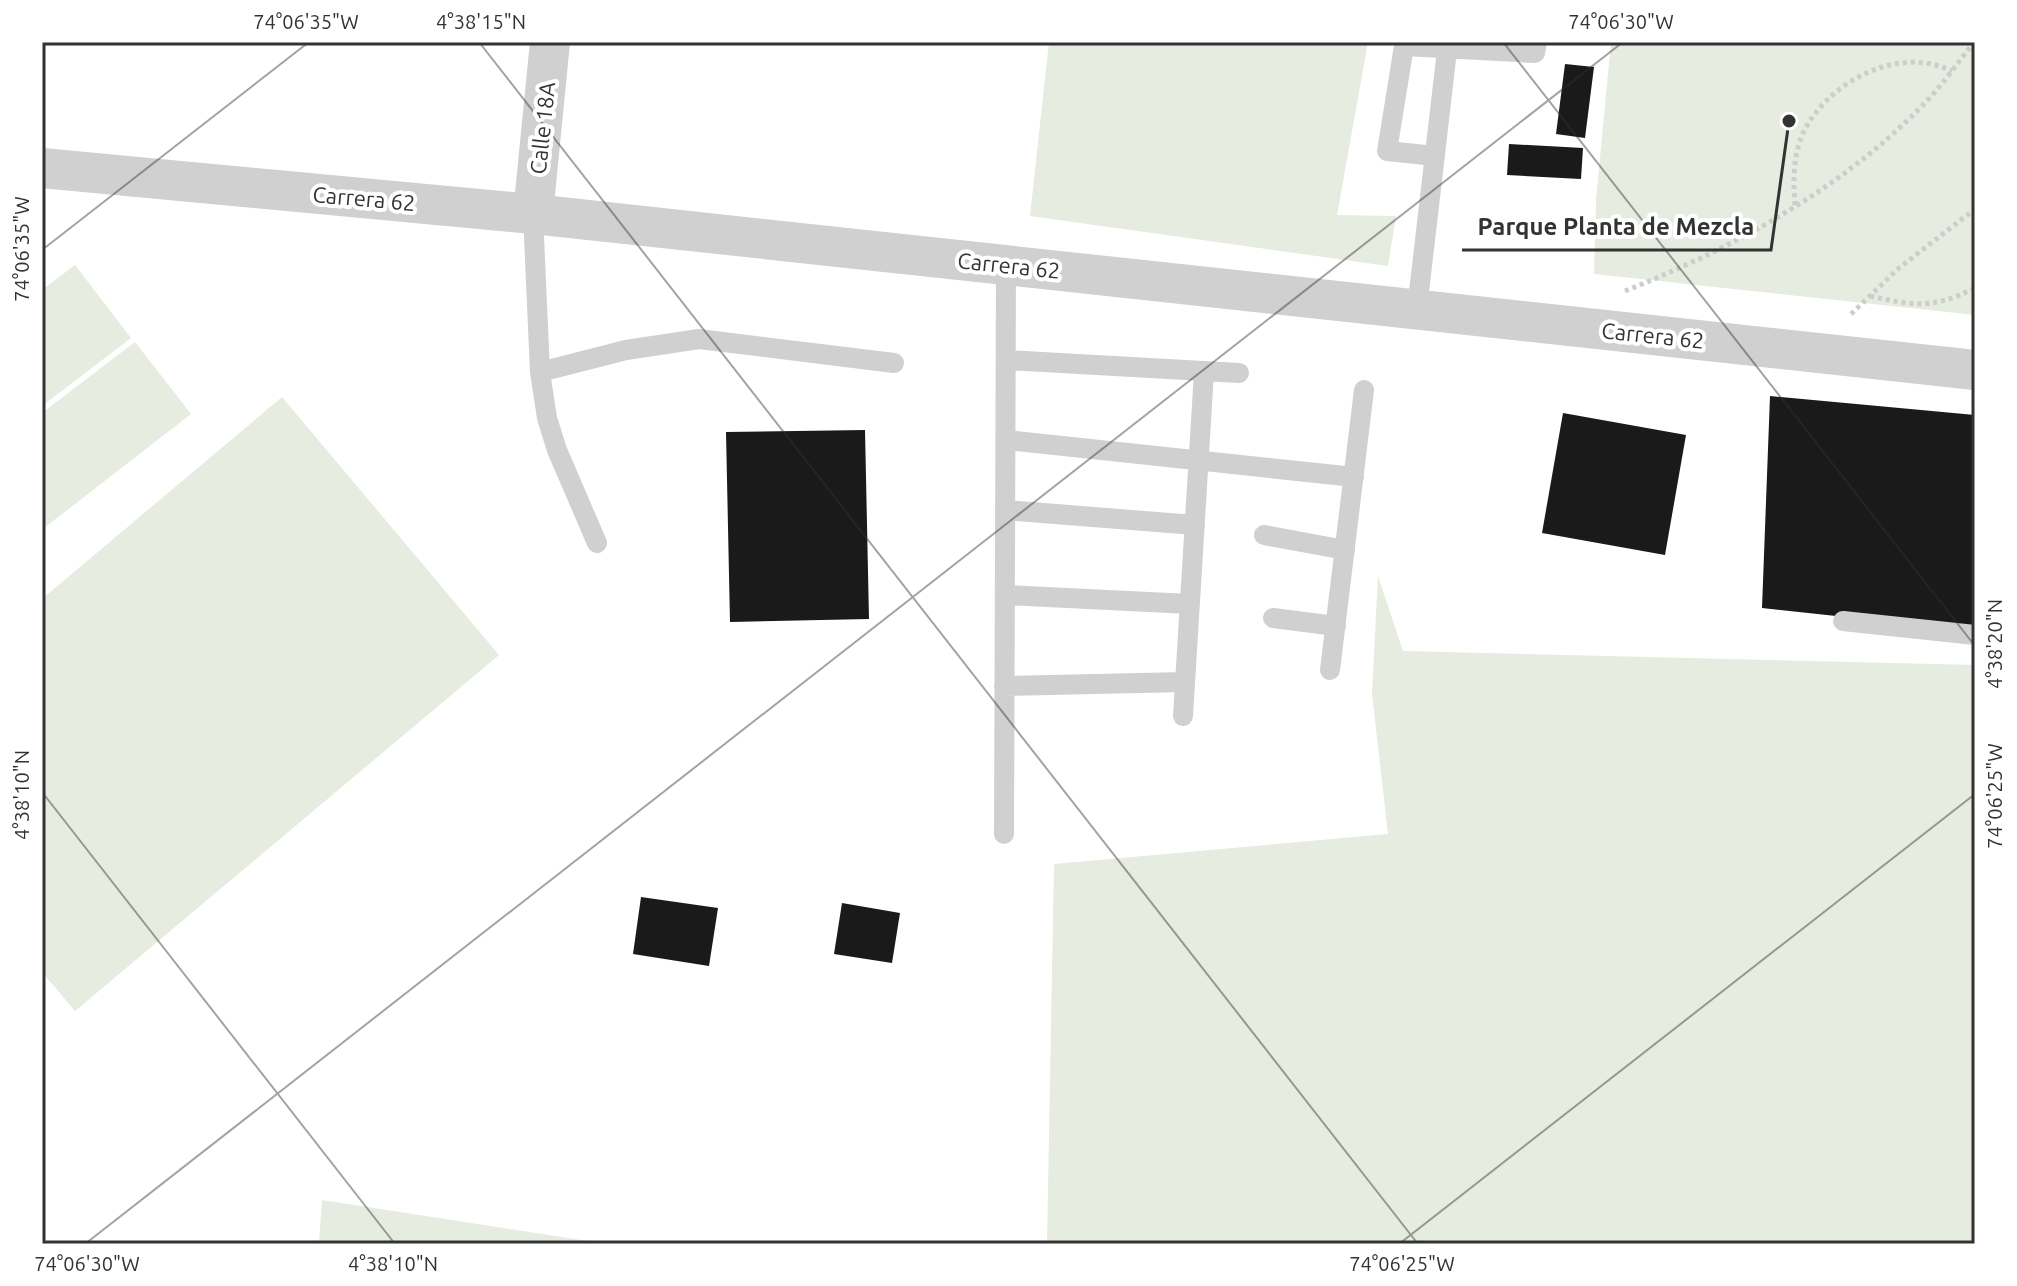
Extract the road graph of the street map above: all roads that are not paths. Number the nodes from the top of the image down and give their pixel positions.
1 (550, 42) edge
2 (1537, 42) edge
3 (1448, 45) edge
4 (1435, 156) junction
5 (42, 168) edge
6 (533, 214) junction
7 (1006, 265) junction
8 (1417, 309) junction
9 (1006, 360) junction
10 (894, 363) dead end
11 (1975, 370) edge
12 (540, 372) junction
13 (1204, 372) junction
14 (1239, 373) dead end
15 (1364, 390) dead end
16 (1006, 440) junction
17 (1199, 460) junction
18 (1354, 477) junction
19 (1005, 510) junction
20 (1195, 525) junction
21 (1264, 535) dead end
22 (597, 543) dead end
23 (1345, 550) junction
24 (1005, 595) junction
25 (1190, 604) junction
26 (1273, 618) dead end
27 (1843, 621) dead end
28 (1336, 626) junction
29 (1975, 635) edge
30 (1330, 670) dead end
31 (1185, 682) junction
32 (1004, 686) junction
33 (1183, 716) dead end
34 (1004, 834) dead end

1 - 6 street, Calle 18A
2 - 3 lane
3 - 4 lane
3 - 4 lane
4 - 8 lane
5 - 6 street, Carrera 62
6 - 7 street, Carrera 62
6 - 12 lane
7 - 8 street, Carrera 62
7 - 9 lane
8 - 11 street, Carrera 62
9 - 13 lane
9 - 16 lane
10 - 12 lane
12 - 22 lane
13 - 14 lane
13 - 17 lane
15 - 18 lane
16 - 17 lane
16 - 19 lane
17 - 18 lane
17 - 20 lane
18 - 23 lane
19 - 20 lane
19 - 24 lane
20 - 25 lane
21 - 23 lane
23 - 28 lane
24 - 25 lane
24 - 32 lane
25 - 31 lane
26 - 28 lane
27 - 29 lane
28 - 30 lane
31 - 32 lane
31 - 33 lane
32 - 34 lane

